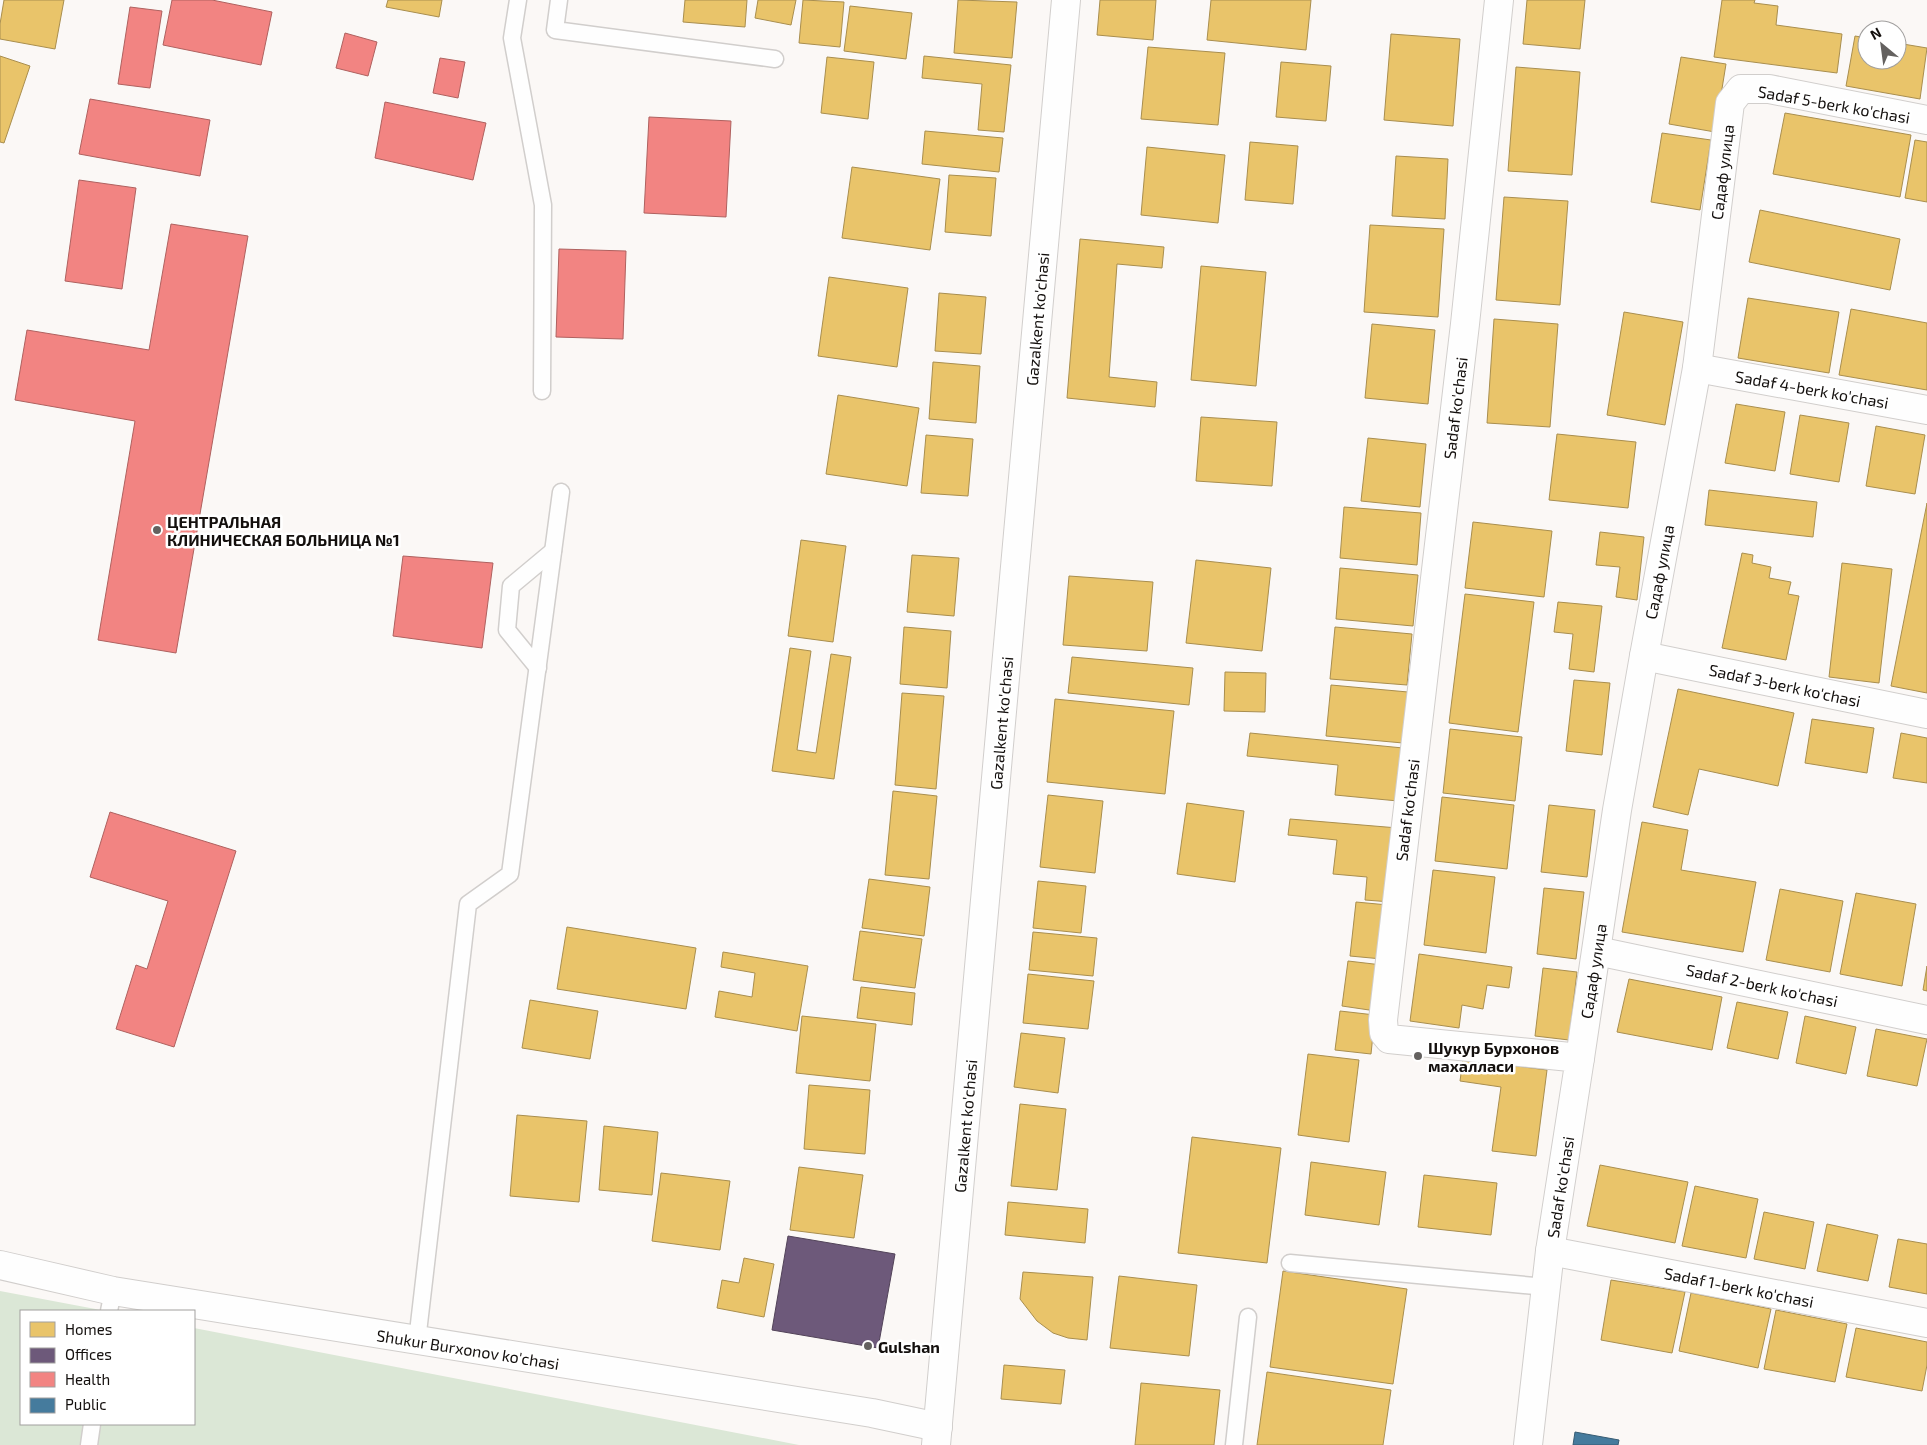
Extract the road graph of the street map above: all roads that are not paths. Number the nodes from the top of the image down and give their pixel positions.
1 (518, 0) edge
2 (559, 0) edge
3 (1066, 0) edge
4 (1500, 0) edge
5 (775, 59) dead end
6 (1741, 89) joint
7 (1927, 120) edge
8 (1697, 368) junction
9 (542, 391) dead end
10 (1927, 410) edge
11 (561, 492) dead end
12 (553, 551) junction
13 (1644, 656) junction
14 (538, 668) junction
15 (1927, 714) edge
16 (1597, 951) junction
17 (1927, 1020) edge
18 (1580, 1058) junction
19 (1550, 1251) junction
20 (1290, 1263) dead end
21 (0, 1265) edge
22 (1546, 1287) junction
23 (111, 1301) edge
24 (180, 1310) edge
25 (195, 1312) edge
26 (1248, 1316) dead end
27 (1927, 1322) edge
28 (417, 1341) junction
29 (92, 1425) edge
30 (937, 1436) edge
31 (89, 1445) edge
32 (1234, 1445) edge
33 (1528, 1445) edge

1 - 9 lane
2 - 5 lane
3 - 30 street, Gazalkent ko'chasi
4 - 18 street, Sadaf ko'chasi
6 - 7 street, Sadaf 5-berk ko'chasi
6 - 8 street, Садаф улица
8 - 10 street, Sadaf 4-berk ko'chasi
8 - 13 street, Садаф улица
11 - 12 lane
12 - 14 lane
12 - 14 lane
13 - 15 street, Sadaf 3-berk ko'chasi
13 - 16 street, Садаф улица
14 - 28 lane
16 - 17 street, Sadaf 2-berk ko'chasi
16 - 18 street, Садаф улица
18 - 19 street, Sadaf ko'chasi
19 - 22 street, Sadaf ko'chasi
19 - 27 street, Sadaf 1-berk ko'chasi
20 - 22 lane
21 - 23 street, Shukur Burxonov ko'chasi
22 - 33 street, Sadaf ko'chasi
23 - 24 street, Shukur Burxonov ko'chasi
25 - 28 street, Shukur Burxonov ko'chasi
26 - 32 lane
28 - 30 street, Shukur Burxonov ko'chasi
29 - 31 lane

